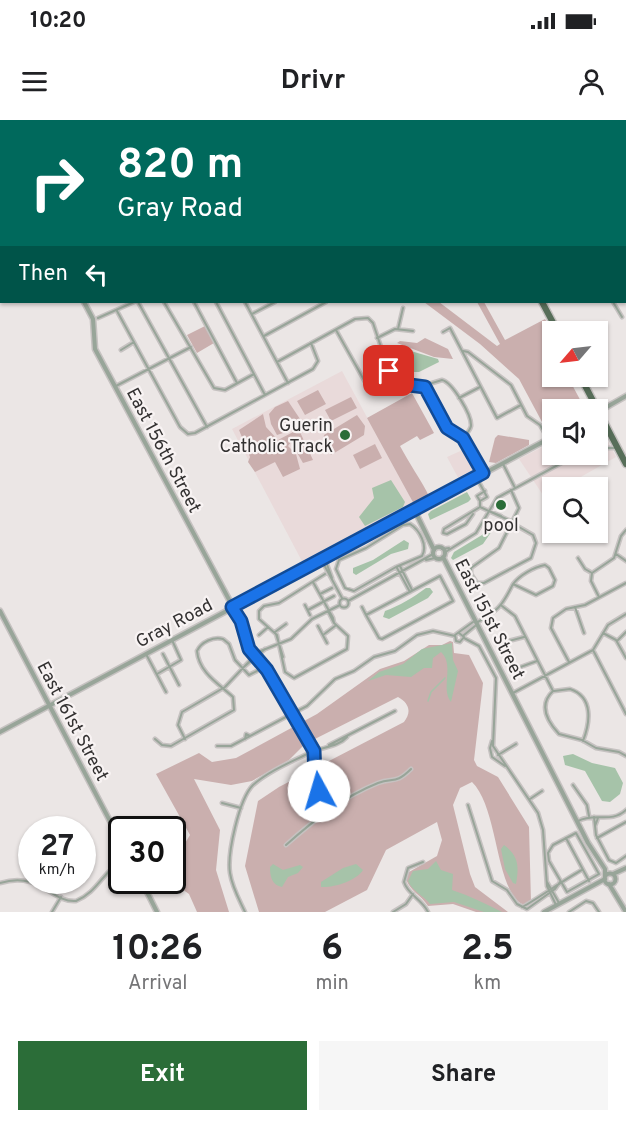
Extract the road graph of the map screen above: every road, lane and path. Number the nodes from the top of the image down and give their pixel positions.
1 (85, 303) edge
2 (134, 303) edge
3 (137, 303) edge
4 (165, 303) edge
5 (195, 303) edge
6 (217, 303) edge
7 (246, 303) edge
8 (273, 303) edge
9 (324, 303) edge
10 (541, 303) edge
11 (614, 303) edge
12 (403, 308) dead end
13 (117, 310) junction
14 (252, 314) junction
15 (622, 317) dead end
16 (98, 318) dead end
17 (550, 321) edge
18 (398, 329) junction
19 (336, 330) junction
20 (413, 332) dead end
21 (443, 332) dead end
22 (264, 336) junction
23 (377, 338) junction
24 (134, 342) junction
25 (311, 343) junction
26 (191, 347) junction
27 (121, 350) dead end
28 (462, 352) junction
29 (170, 358) junction
30 (277, 362) junction
31 (149, 370) junction
32 (254, 374) junction
33 (395, 380) junction
34 (288, 382) junction
35 (237, 383) junction
36 (115, 387) junction
37 (425, 387) junction
38 (481, 387) junction
39 (265, 395) junction
40 (626, 396) edge
41 (459, 398) junction
42 (521, 405) junction
43 (608, 406) edge
44 (608, 426) edge
45 (207, 427) junction
46 (542, 428) edge
47 (608, 428) edge
48 (612, 436) junction
49 (463, 438) junction
50 (542, 442) edge
51 (608, 446) joint
52 (619, 450) junction
53 (626, 457) edge
54 (502, 463) junction
55 (626, 464) edge
56 (558, 465) edge
57 (483, 473) junction
58 (480, 484) dead end
59 (513, 489) junction
60 (484, 491) junction
61 (480, 501) junction
62 (480, 507) junction
63 (415, 509) junction
64 (490, 511) junction
65 (473, 514) junction
66 (512, 522) junction
67 (626, 530) edge
68 (439, 553) junction
69 (616, 554) junction
70 (578, 558) dead end
71 (323, 559) junction
72 (626, 561) edge
73 (398, 566) junction
74 (401, 573) junction
75 (592, 573) junction
76 (325, 574) dead end
77 (312, 581) junction
78 (626, 583) edge
79 (513, 584) junction
80 (332, 588) dead end
81 (411, 591) junction
82 (320, 594) junction
83 (334, 596) dead end
84 (600, 597) junction
85 (342, 598) junction
86 (348, 601) junction
87 (324, 602) junction
88 (305, 605) dead end
89 (340, 605) junction
90 (502, 606) junction
91 (232, 607) junction
92 (362, 607) dead end
93 (575, 607) junction
94 (308, 610) junction
95 (328, 611) junction
96 (0, 612) edge
97 (626, 614) edge
98 (310, 615) dead end
99 (366, 615) junction
100 (286, 624) dead end
101 (335, 624) junction
102 (475, 624) junction
103 (318, 626) dead end
104 (268, 627) junction
105 (626, 632) edge
106 (275, 633) junction
107 (459, 633) junction
108 (585, 633) dead end
109 (602, 633) junction
110 (259, 635) dead end
111 (323, 635) junction
112 (455, 636) junction
113 (525, 636) junction
114 (464, 637) junction
115 (172, 640) junction
116 (617, 641) junction
117 (327, 643) dead end
118 (501, 643) dead end
119 (279, 644) junction
120 (593, 650) junction
121 (146, 654) junction
122 (163, 654) dead end
123 (254, 656) junction
124 (626, 658) edge
125 (538, 660) junction
126 (569, 662) junction
127 (170, 667) junction
128 (242, 668) junction
129 (515, 669) dead end
130 (257, 671) dead end
131 (157, 674) junction
132 (544, 676) junction
133 (179, 685) dead end
134 (223, 689) junction
135 (552, 691) junction
136 (166, 692) dead end
137 (512, 694) junction
138 (50, 705) junction
139 (395, 711) dead end
140 (293, 713) junction
141 (626, 714) edge
142 (0, 732) edge
143 (155, 739) dead end
144 (185, 739) junction
145 (492, 741) junction
146 (583, 741) junction
147 (516, 744) dead end
148 (217, 746) dead end
149 (312, 750) junction
150 (498, 755) junction
151 (626, 756) edge
152 (506, 766) junction
153 (411, 769) dead end
154 (573, 785) dead end
155 (542, 791) dead end
156 (531, 799) junction
157 (222, 803) dead end
158 (468, 805) dead end
159 (241, 808) junction
160 (626, 810) edge
161 (326, 811) junction
162 (589, 816) junction
163 (108, 817) edge
164 (597, 817) junction
165 (578, 821) junction
166 (626, 822) edge
167 (581, 826) junction
168 (566, 838) junction
169 (597, 838) junction
170 (286, 845) dead end
171 (626, 856) edge
172 (423, 862) dead end
173 (626, 869) edge
174 (582, 870) junction
175 (108, 874) edge
176 (613, 877) junction
177 (588, 881) junction
178 (606, 881) junction
179 (560, 882) junction
180 (0, 883) edge
181 (550, 890) junction
182 (148, 894) edge
183 (413, 894) junction
184 (61, 897) junction
185 (558, 904) junction
186 (626, 911) edge
187 (52, 912) edge
188 (157, 912) edge
189 (245, 912) edge
190 (393, 912) edge
191 (428, 912) edge
192 (544, 912) edge
193 (569, 912) edge
194 (599, 912) edge

1 - 36 street, East 156th Street
2 - 13 street
3 - 29 street
4 - 26 street
5 - 35 street
6 - 32 street
7 - 14 street
8 - 14 street
9 - 22 street
10 - 17 main road
11 - 15 street
12 - 18 street
13 - 16 street
13 - 24 street
14 - 22 street
18 - 20 street
18 - 23 street
19 - 23 street
19 - 25 street
19 - 33 street
21 - 28 street
22 - 30 street
23 - 33 street
24 - 27 street
24 - 31 street
25 - 30 street
25 - 34 street
26 - 29 street
26 - 35 street
28 - 38 street
28 - 42 street
29 - 31 street
29 - 45 street
30 - 34 street
31 - 36 street
31 - 45 street
32 - 35 street
32 - 39 street
33 - 37 street
34 - 39 street
36 - 91 street, East 156th Street
37 - 41 street
37 - 49 street
38 - 41 street
38 - 42 street
39 - 45 street
40 - 43 street
41 - 49 street
42 - 46 street
44 - 53 main road
47 - 48 main road
48 - 51 street
48 - 52 main road
49 - 57 street
50 - 54 street, Gray Road
51 - 52 street
52 - 55 main road
54 - 57 street, Gray Road
54 - 59 street
56 - 59 street
57 - 63 street, Gray Road
58 - 60 street
59 - 64 street
59 - 66 street
60 - 61 street
60 - 61 street
61 - 62 street
62 - 64 street
62 - 65 street
63 - 68 street, East 151st Street
63 - 71 street, Gray Road
64 - 66 street
64 - 68 street
65 - 65 street
66 - 66 street
67 - 69 street
68 - 74 street
68 - 102 street, East 151st Street
69 - 72 street
69 - 75 street
70 - 75 street
71 - 85 street
71 - 91 street, Gray Road
73 - 73 street
73 - 74 street
74 - 81 street
74 - 86 street
75 - 84 street
76 - 77 street
77 - 82 street
77 - 104 street
78 - 84 street
79 - 79 street
79 - 90 street
80 - 82 street
81 - 99 street
81 - 99 street
82 - 87 street
83 - 87 street
84 - 93 street
85 - 86 street
85 - 89 street
86 - 89 street
87 - 94 street
87 - 95 street
88 - 94 street
89 - 95 street
90 - 102 street
90 - 113 street
91 - 115 street, Gray Road
91 - 123 street
92 - 99 street
93 - 108 street
93 - 126 street
94 - 98 street
95 - 101 street
95 - 119 street
96 - 138 street, East 161st Street
97 - 109 street
100 - 106 street
101 - 111 street
101 - 119 street
102 - 107 street
102 - 114 street
102 - 137 street, East 151st Street
103 - 111 street
104 - 106 street
104 - 110 street
105 - 116 street
106 - 119 street
107 - 112 street
107 - 114 street
109 - 116 street
109 - 120 street
111 - 117 street
112 - 114 street
112 - 140 street
113 - 118 street
113 - 125 street
114 - 145 street
115 - 121 street, Gray Road
115 - 127 street
116 - 124 street
119 - 123 street
120 - 126 street
120 - 141 street
121 - 131 street
121 - 138 street, Gray Road
122 - 127 street
123 - 128 street
123 - 140 street
125 - 129 street
125 - 132 street
126 - 132 street
127 - 131 street
127 - 133 street
128 - 130 street
128 - 134 street
128 - 134 street
131 - 136 street
132 - 135 street
132 - 137 street
134 - 144 street
134 - 144 street
135 - 146 street
135 - 146 street
137 - 165 street, East 151st Street
138 - 142 street, Gray Road
138 - 163 street, East 161st Street
139 - 149 street
140 - 148 street
140 - 149 street
143 - 144 street
145 - 150 street
145 - 152 street
146 - 151 street
147 - 150 street
149 - 159 street
149 - 161 street
150 - 152 street
152 - 156 street
153 - 161 street
154 - 162 street
155 - 156 street
156 - 181 street
157 - 159 street
158 - 181 street
159 - 189 street
160 - 164 street
161 - 170 street
162 - 164 street
162 - 165 street
164 - 169 street
165 - 167 street, East 151st Street
166 - 169 street
167 - 176 street, East 151st Street
167 - 178 street, East 151st Street
168 - 174 street
168 - 177 street
168 - 179 street
169 - 171 street
172 - 183 street
173 - 176 street
174 - 177 street
174 - 179 street
175 - 184 street
176 - 178 street
176 - 178 street
176 - 186 street, East 151st Street
177 - 179 street
178 - 185 street
178 - 186 street, East 151st Street
179 - 181 street
180 - 184 street
181 - 185 street
182 - 188 street
183 - 190 street
183 - 191 street
184 - 187 street
185 - 192 street
193 - 194 street

